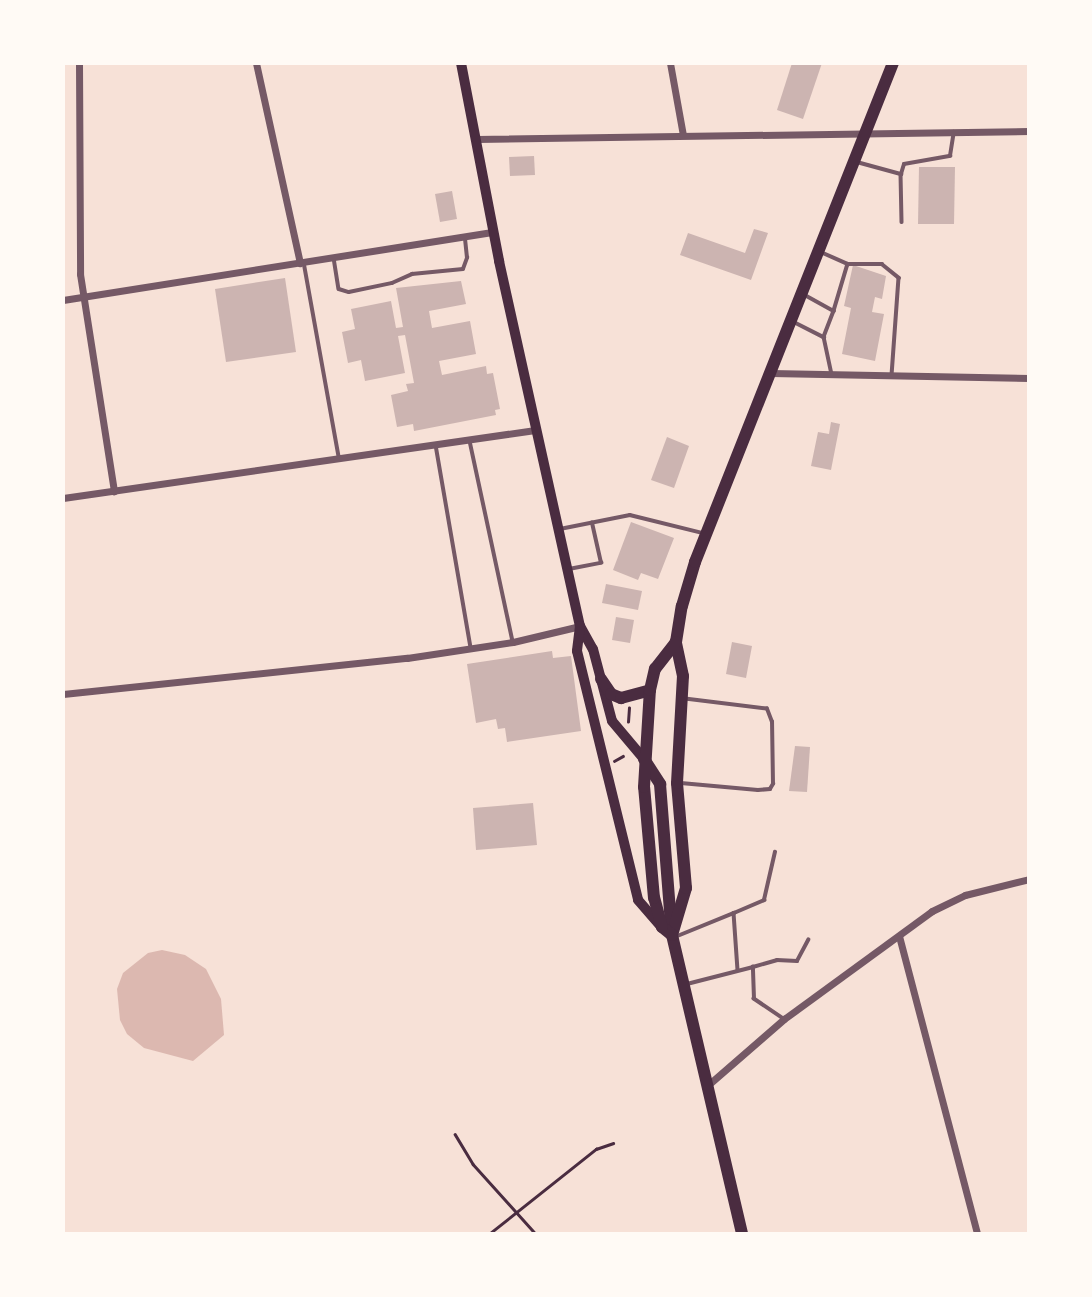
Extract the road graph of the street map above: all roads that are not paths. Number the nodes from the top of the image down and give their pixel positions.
1 (79, 63) edge
2 (256, 63) edge
3 (461, 63) edge
4 (670, 63) edge
5 (893, 63) edge
6 (1029, 131) edge
7 (954, 132) junction
8 (683, 135) junction
9 (865, 135) junction
10 (477, 139) junction
11 (855, 162) junction
12 (901, 174) junction
13 (902, 222) dead end
14 (494, 232) junction
15 (465, 238) junction
16 (819, 251) junction
17 (334, 258) junction
18 (302, 263) junction
19 (848, 264) junction
20 (803, 294) junction
21 (84, 297) junction
22 (63, 300) edge
23 (834, 311) junction
24 (792, 321) junction
25 (824, 337) junction
26 (771, 373) junction
27 (832, 377) junction
28 (891, 377) junction
29 (1029, 378) edge
30 (536, 430) junction
31 (470, 441) junction
32 (436, 445) junction
33 (340, 459) junction
34 (114, 491) junction
35 (63, 498) edge
36 (592, 523) junction
37 (558, 530) junction
38 (707, 534) junction
39 (567, 570) junction
40 (580, 626) junction
41 (513, 642) junction
42 (676, 642) junction
43 (471, 649) junction
44 (601, 679) junction
45 (650, 690) junction
46 (63, 694) edge
47 (682, 699) junction
48 (644, 760) junction
49 (677, 783) junction
50 (775, 852) dead end
51 (1029, 879) edge
52 (734, 913) junction
53 (669, 933) junction
54 (899, 936) junction
55 (808, 940) dead end
56 (753, 967) junction
57 (738, 970) junction
58 (682, 985) junction
59 (784, 1019) junction
60 (708, 1085) junction
61 (742, 1234) edge
62 (977, 1234) edge

1 - 21 street
2 - 18 street
3 - 10 main road
4 - 8 street
5 - 9 highway
6 - 7 street
7 - 9 street
7 - 12 lane
8 - 9 street
8 - 10 street
9 - 11 highway
10 - 14 main road
11 - 12 lane
11 - 16 highway
12 - 13 lane
14 - 15 street
14 - 30 main road
15 - 17 street
15 - 17 lane
16 - 19 lane
16 - 20 highway
17 - 18 street
18 - 21 street
18 - 33 lane
19 - 23 lane
19 - 28 lane
20 - 23 lane
20 - 24 highway
21 - 22 street
21 - 34 street
23 - 25 lane
24 - 25 lane
24 - 26 highway
25 - 27 lane
26 - 27 street
26 - 38 highway
27 - 28 street
28 - 29 street
30 - 31 street
30 - 37 main road
31 - 32 street
31 - 41 lane
32 - 33 street
32 - 43 lane
33 - 34 street
34 - 35 street
36 - 37 lane
36 - 38 lane
36 - 39 lane
37 - 39 main road
38 - 42 highway
39 - 40 main road
40 - 41 street
40 - 44 main road
40 - 53 main road
41 - 43 street
42 - 45 highway
42 - 47 highway
43 - 46 street
44 - 45 highway
44 - 48 main road
45 - 48 highway
47 - 49 highway
47 - 49 lane
48 - 53 highway
49 - 53 highway
50 - 52 lane
51 - 54 street
52 - 53 lane
52 - 57 lane
53 - 58 highway
54 - 59 street
54 - 62 street
55 - 56 lane
56 - 57 lane
56 - 59 lane
57 - 58 lane
58 - 60 highway
59 - 60 street
60 - 61 highway

